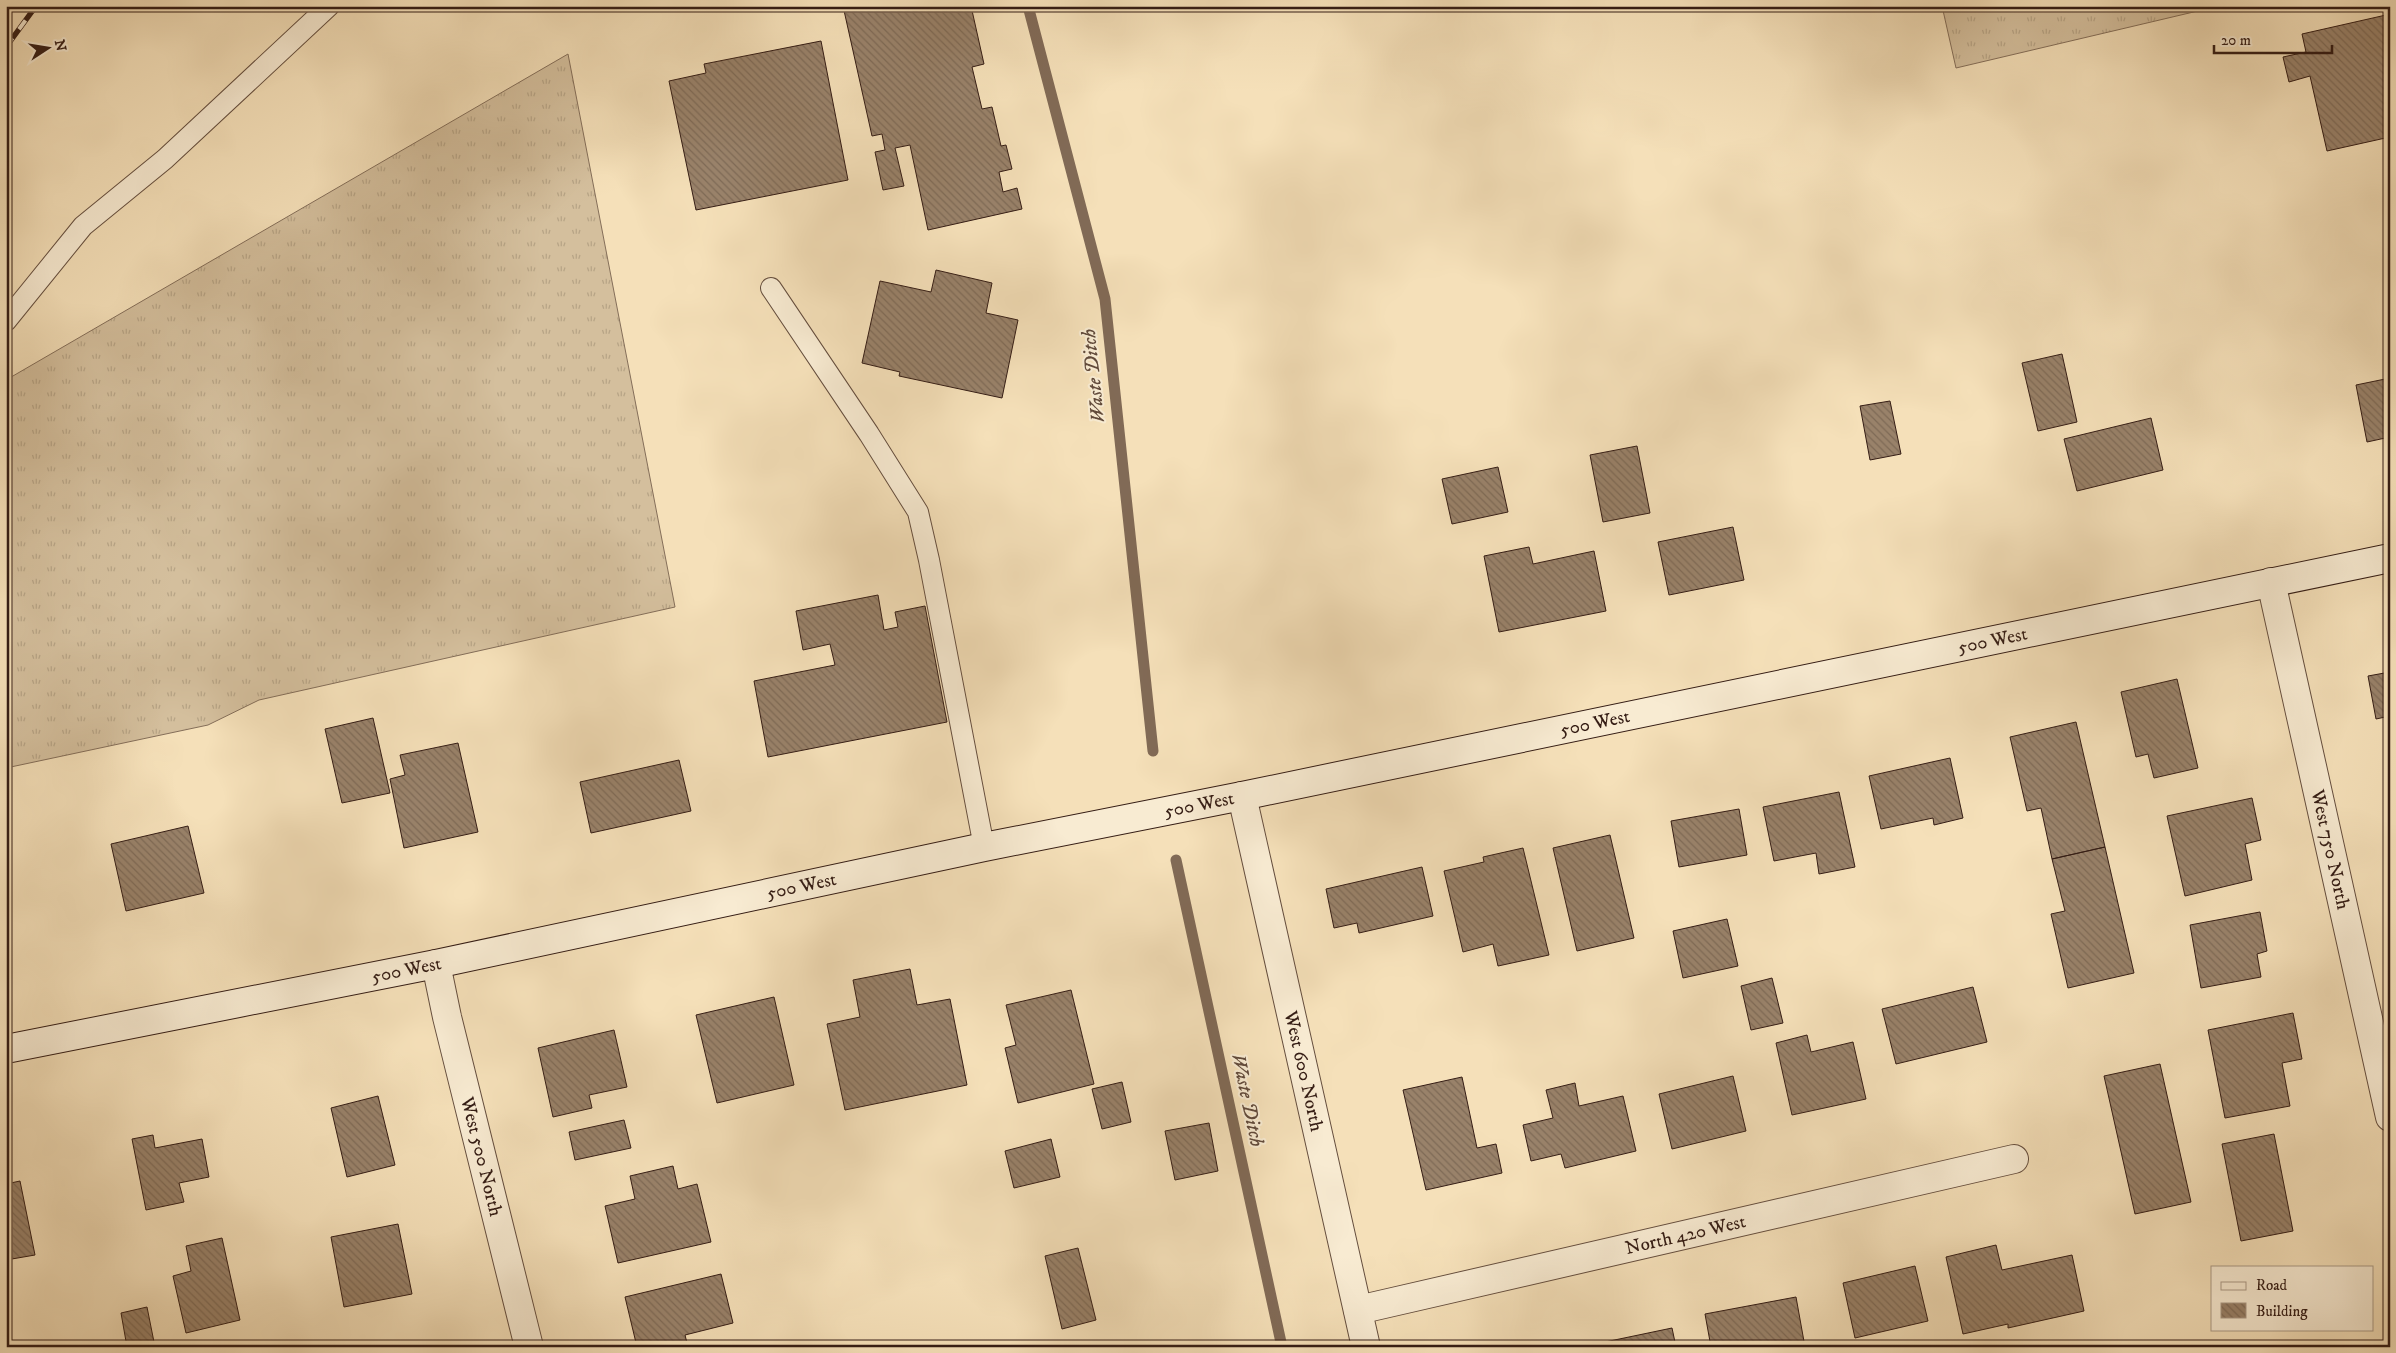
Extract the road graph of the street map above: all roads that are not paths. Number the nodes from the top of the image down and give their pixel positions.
1 (329, 6) edge
2 (771, 288) dead end
3 (6, 321) edge
4 (2390, 558) edge
5 (2271, 582) junction
6 (1242, 796) junction
7 (984, 847) junction
8 (436, 964) junction
9 (6, 1049) edge
10 (2390, 1117) edge
11 (2014, 1159) dead end
12 (1358, 1310) junction
13 (529, 1347) edge
14 (1366, 1347) edge

1 - 3 lane
2 - 7 lane
4 - 5 main road, 500 West
5 - 6 main road, 500 West
5 - 10 main road, West 750 North
6 - 7 main road, 500 West
6 - 12 main road, West 600 North
7 - 8 main road, 500 West
8 - 9 main road, 500 West
8 - 13 main road, West 500 North
11 - 12 main road, North 420 West
12 - 14 main road, West 600 North

